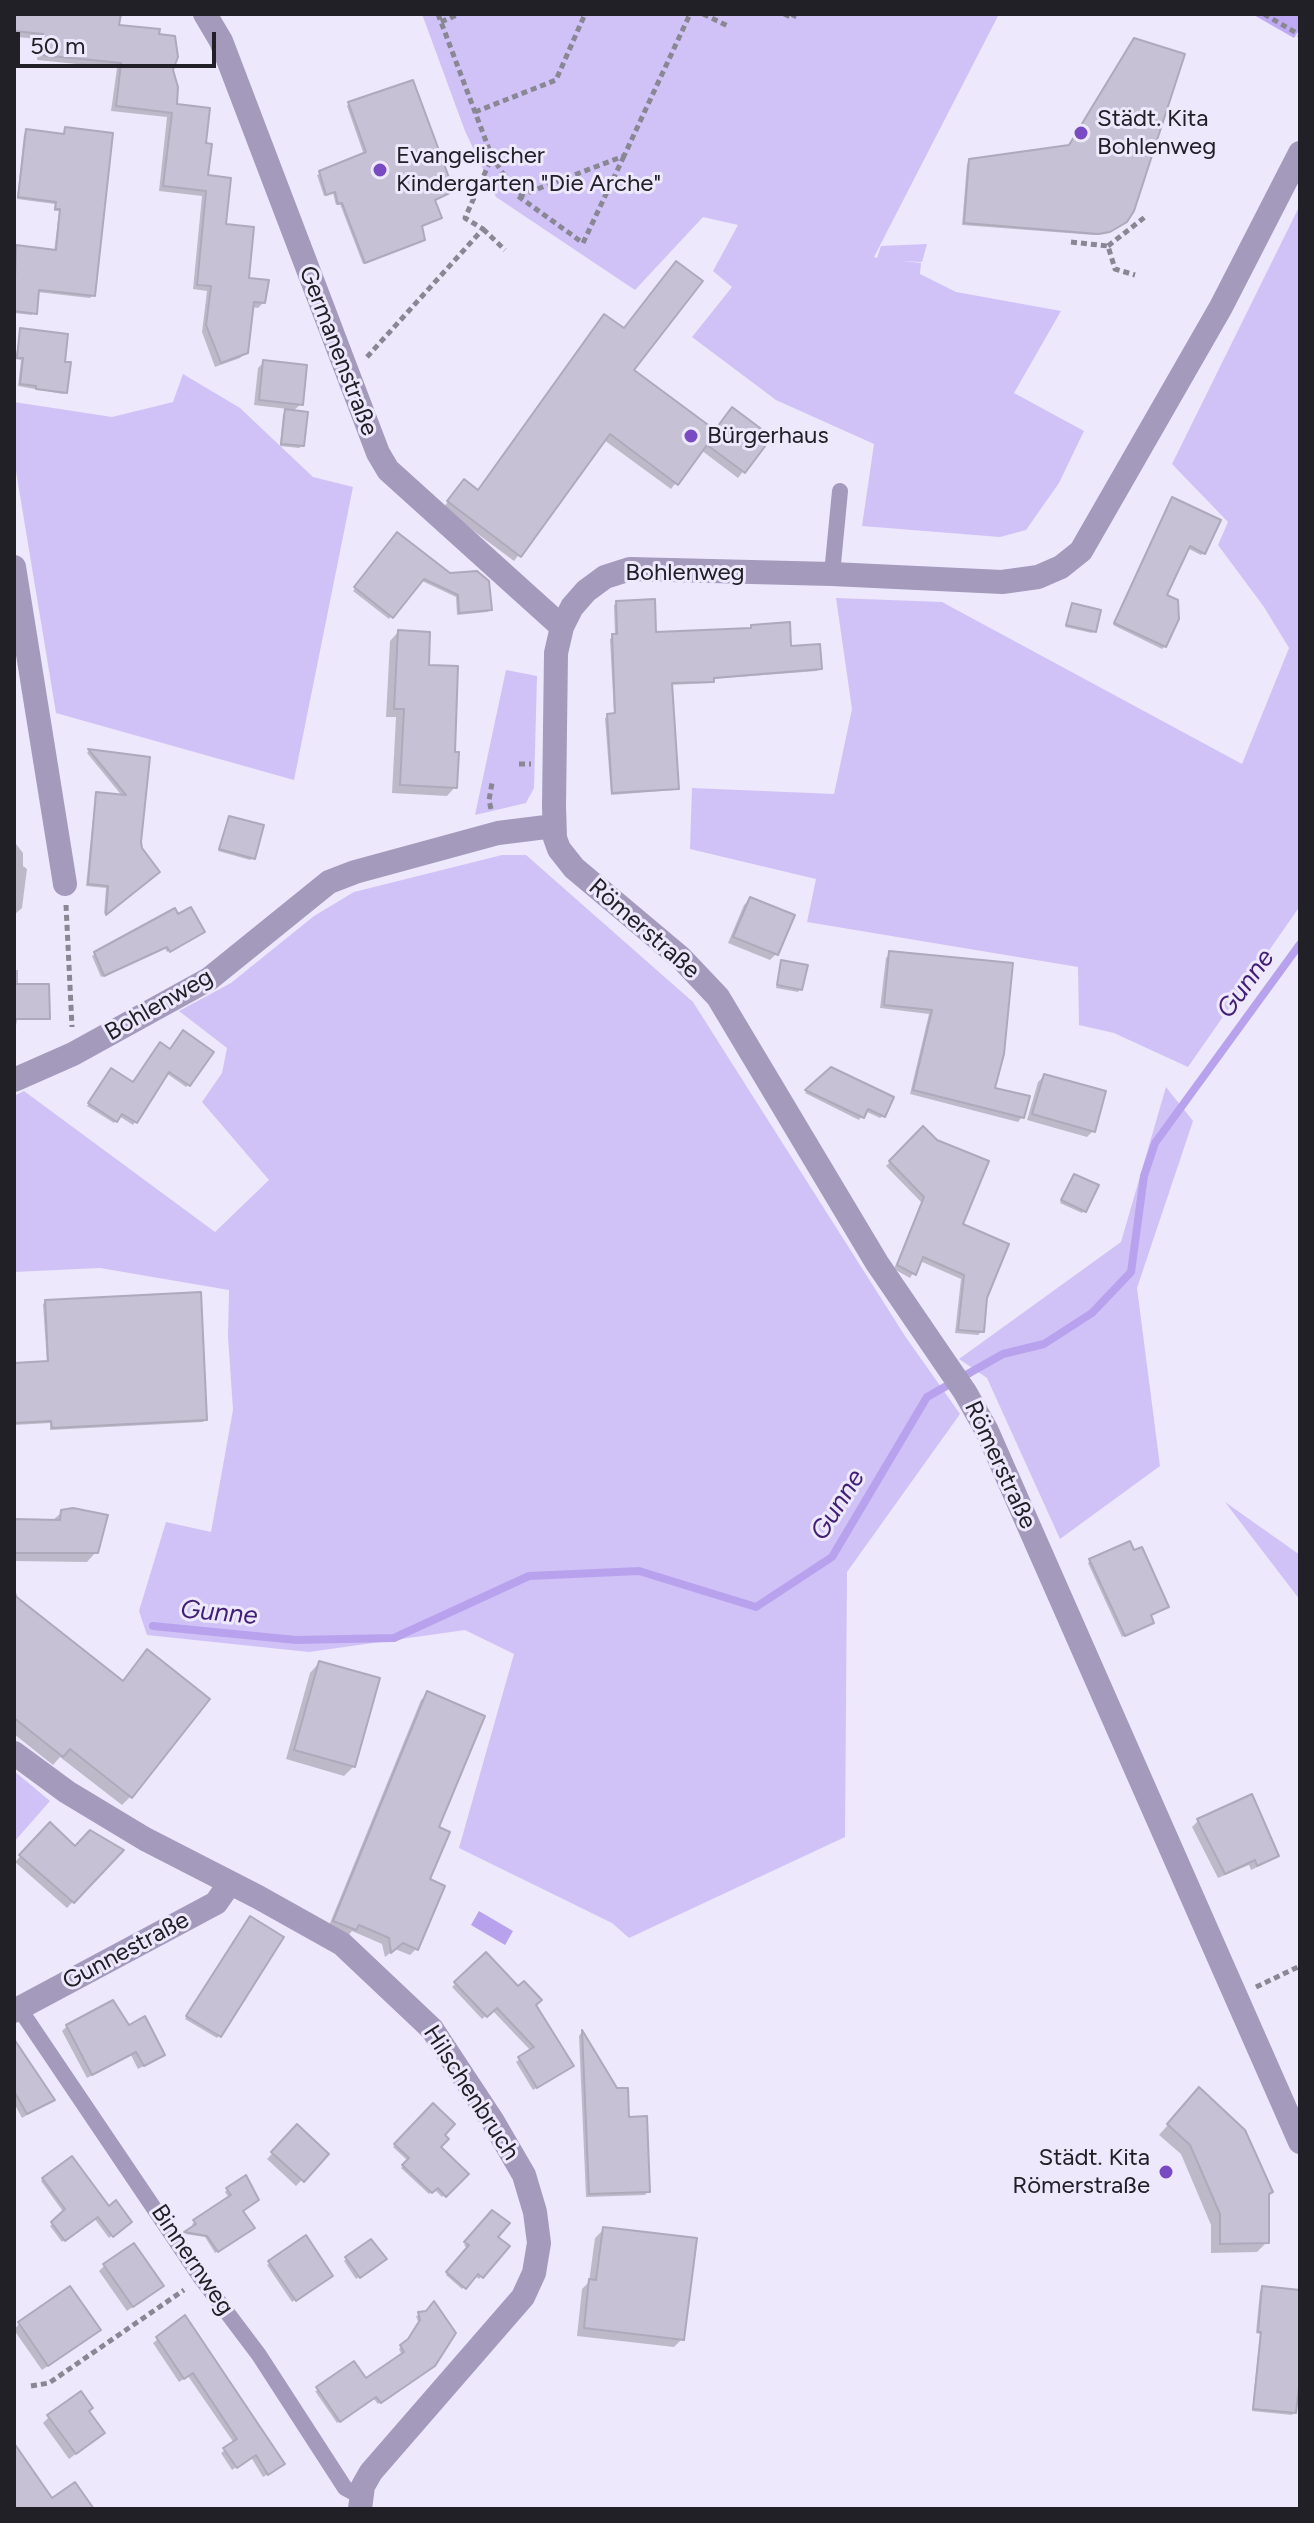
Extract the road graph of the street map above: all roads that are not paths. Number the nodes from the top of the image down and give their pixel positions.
1 (205, 14) edge
2 (1300, 153) edge
3 (840, 491) dead end
4 (14, 567) edge
5 (832, 574) junction
6 (18, 622) edge
7 (562, 627) junction
8 (554, 826) junction
9 (65, 884) road end
10 (14, 1080) edge
11 (14, 1753) edge
12 (230, 1883) junction
13 (16, 2009) edge
14 (1300, 2142) edge
15 (360, 2503) edge

1 - 7 street, Germanenstraße
2 - 5 street, Bohlenweg
3 - 5 lane
4 - 6 street
5 - 7 street, Bohlenweg
6 - 9 street
7 - 8 street, Bohlenweg
8 - 10 street, Bohlenweg
8 - 14 street, Römerstraße
11 - 12 street, Hilschenbruch
12 - 13 street, Gunnestraße
12 - 15 street, Hilschenbruch
13 - 15 lane, Binnernweg

